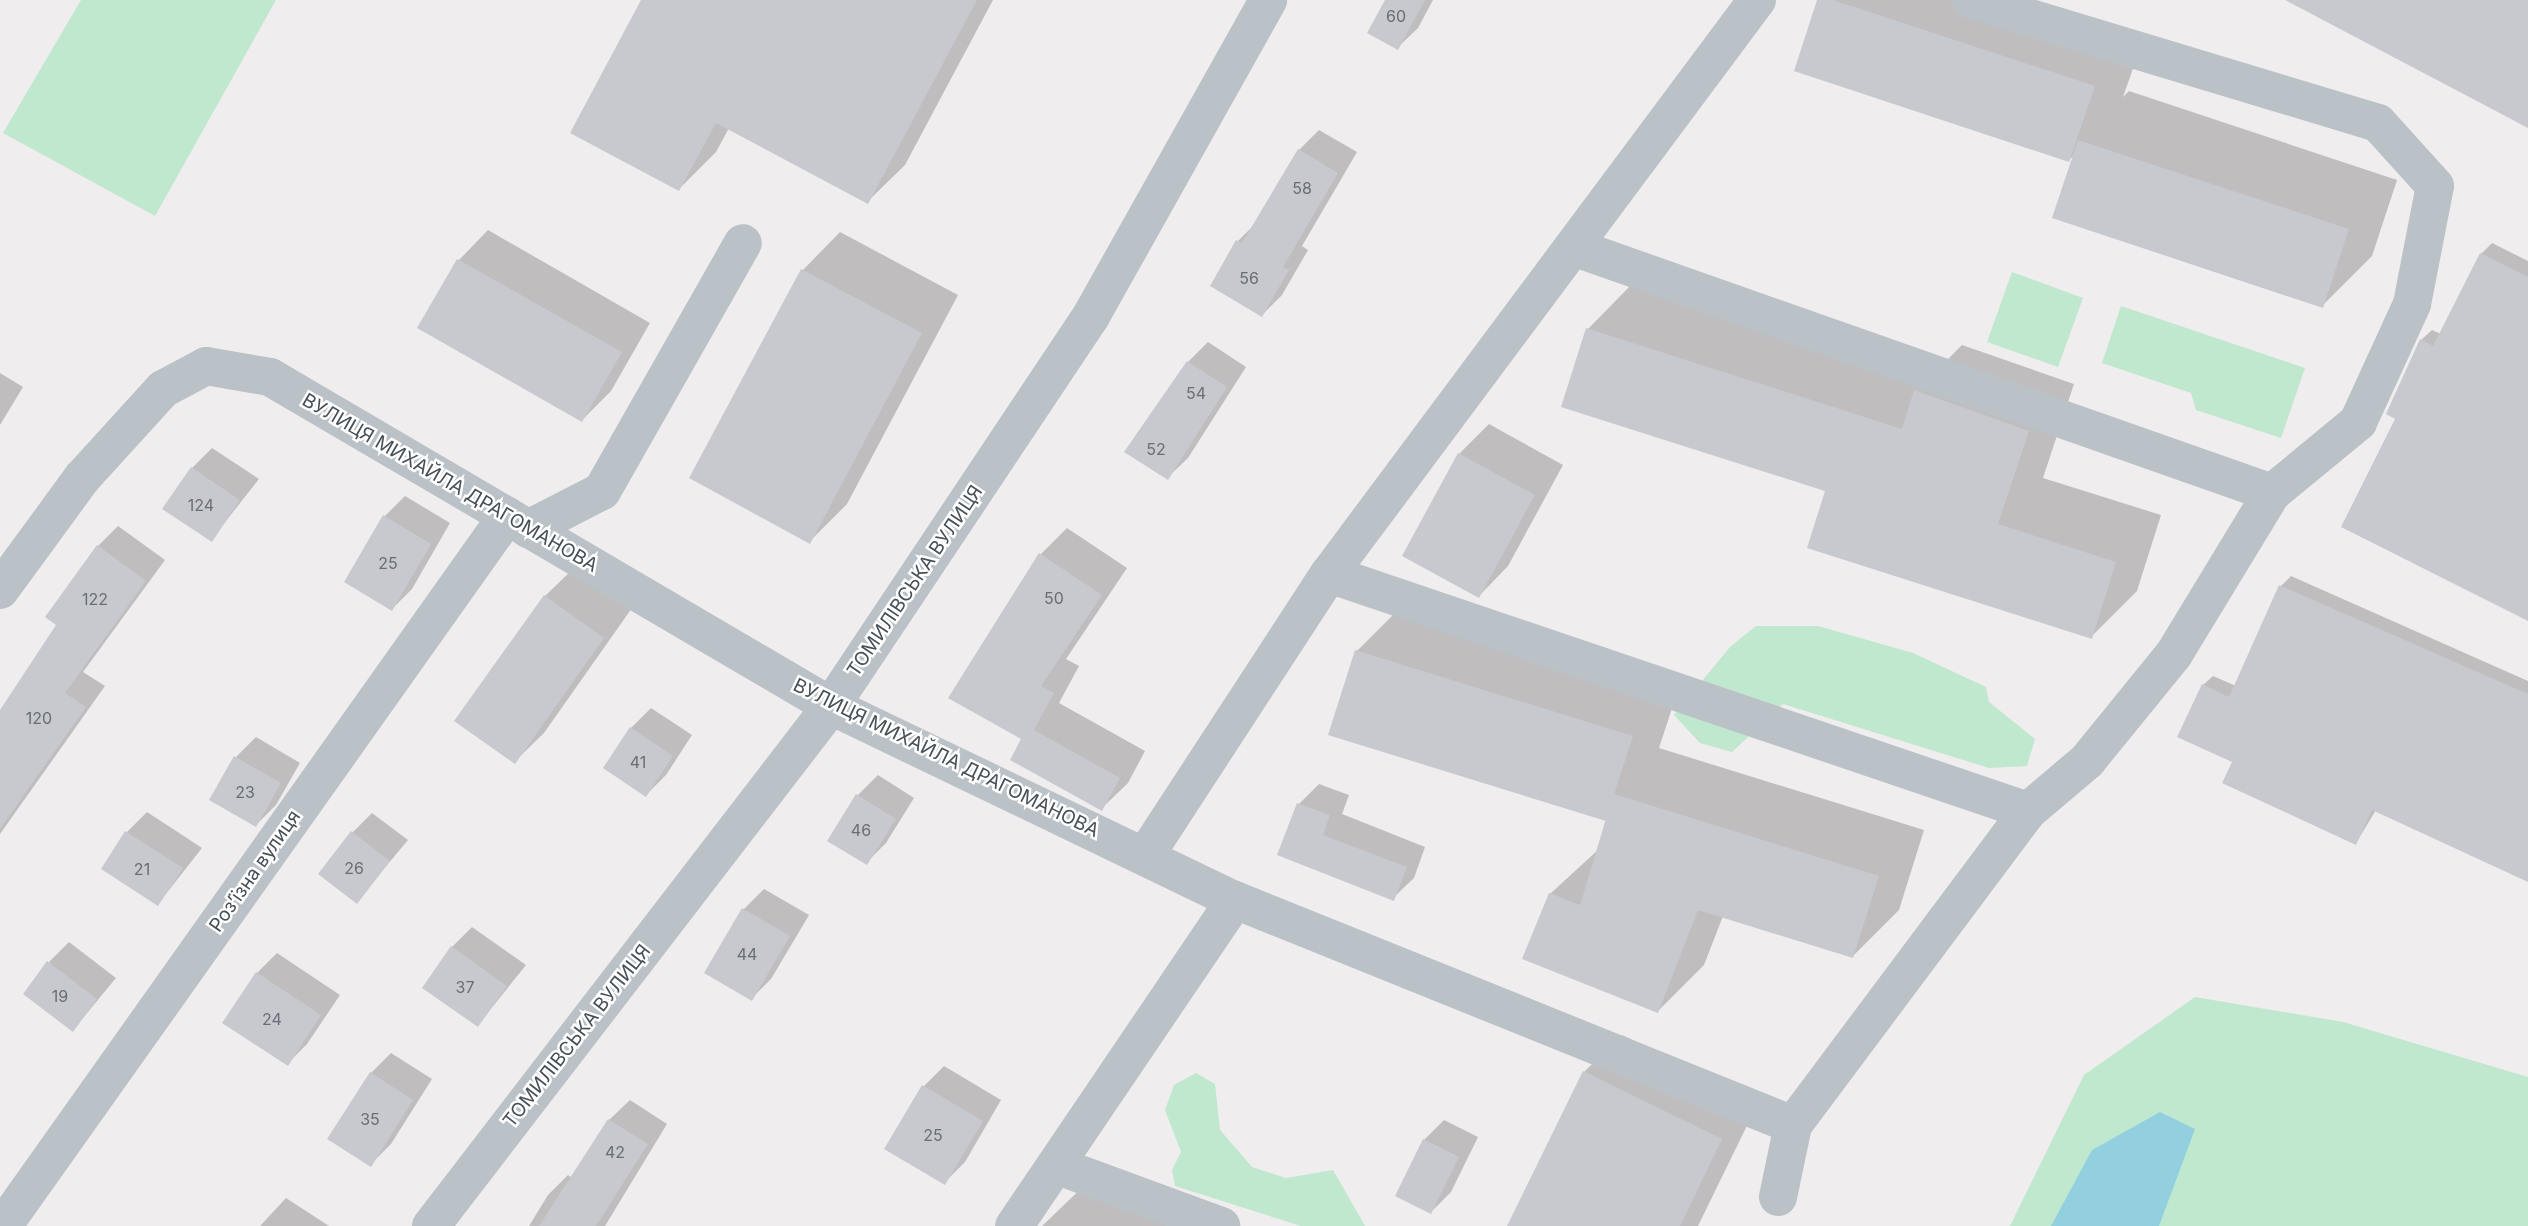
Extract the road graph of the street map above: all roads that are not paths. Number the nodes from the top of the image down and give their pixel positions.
1 (1268, 0) edge
2 (1758, 0) edge
3 (1971, 0) edge
4 (743, 243) dead end
5 (1573, 247) junction
6 (2272, 493) junction
7 (518, 523) junction
8 (1329, 574) junction
9 (0, 590) edge
10 (831, 706) junction
11 (2028, 811) junction
12 (1145, 856) junction
13 (1235, 900) junction
14 (1793, 1125) junction
15 (1058, 1166) junction
16 (1778, 1197) dead end
17 (3, 1226) edge
18 (431, 1226) edge
19 (1014, 1226) edge
20 (1221, 1226) edge

1 - 10 street, ТОМИЛІВСЬКА ВУЛИЦЯ
2 - 5 street
3 - 6 street
4 - 7 street
5 - 6 street
5 - 8 street
6 - 11 street
7 - 9 street, ВУЛИЦЯ МИХАЙЛА ДРАГОМАНОВА
7 - 10 street, ВУЛИЦЯ МИХАЙЛА ДРАГОМАНОВА
7 - 17 street, Розʼїзна вулиця
8 - 11 street
8 - 12 street
10 - 12 street, ВУЛИЦЯ МИХАЙЛА ДРАГОМАНОВА
10 - 18 street, ТОМИЛІВСЬКА ВУЛИЦЯ
11 - 14 street
12 - 13 street, ВУЛИЦЯ МИХАЙЛА ДРАГОМАНОВА
13 - 14 street, ВУЛИЦЯ МИХАЙЛА ДРАГОМАНОВА
13 - 15 street
14 - 16 street
15 - 19 street
15 - 20 street

